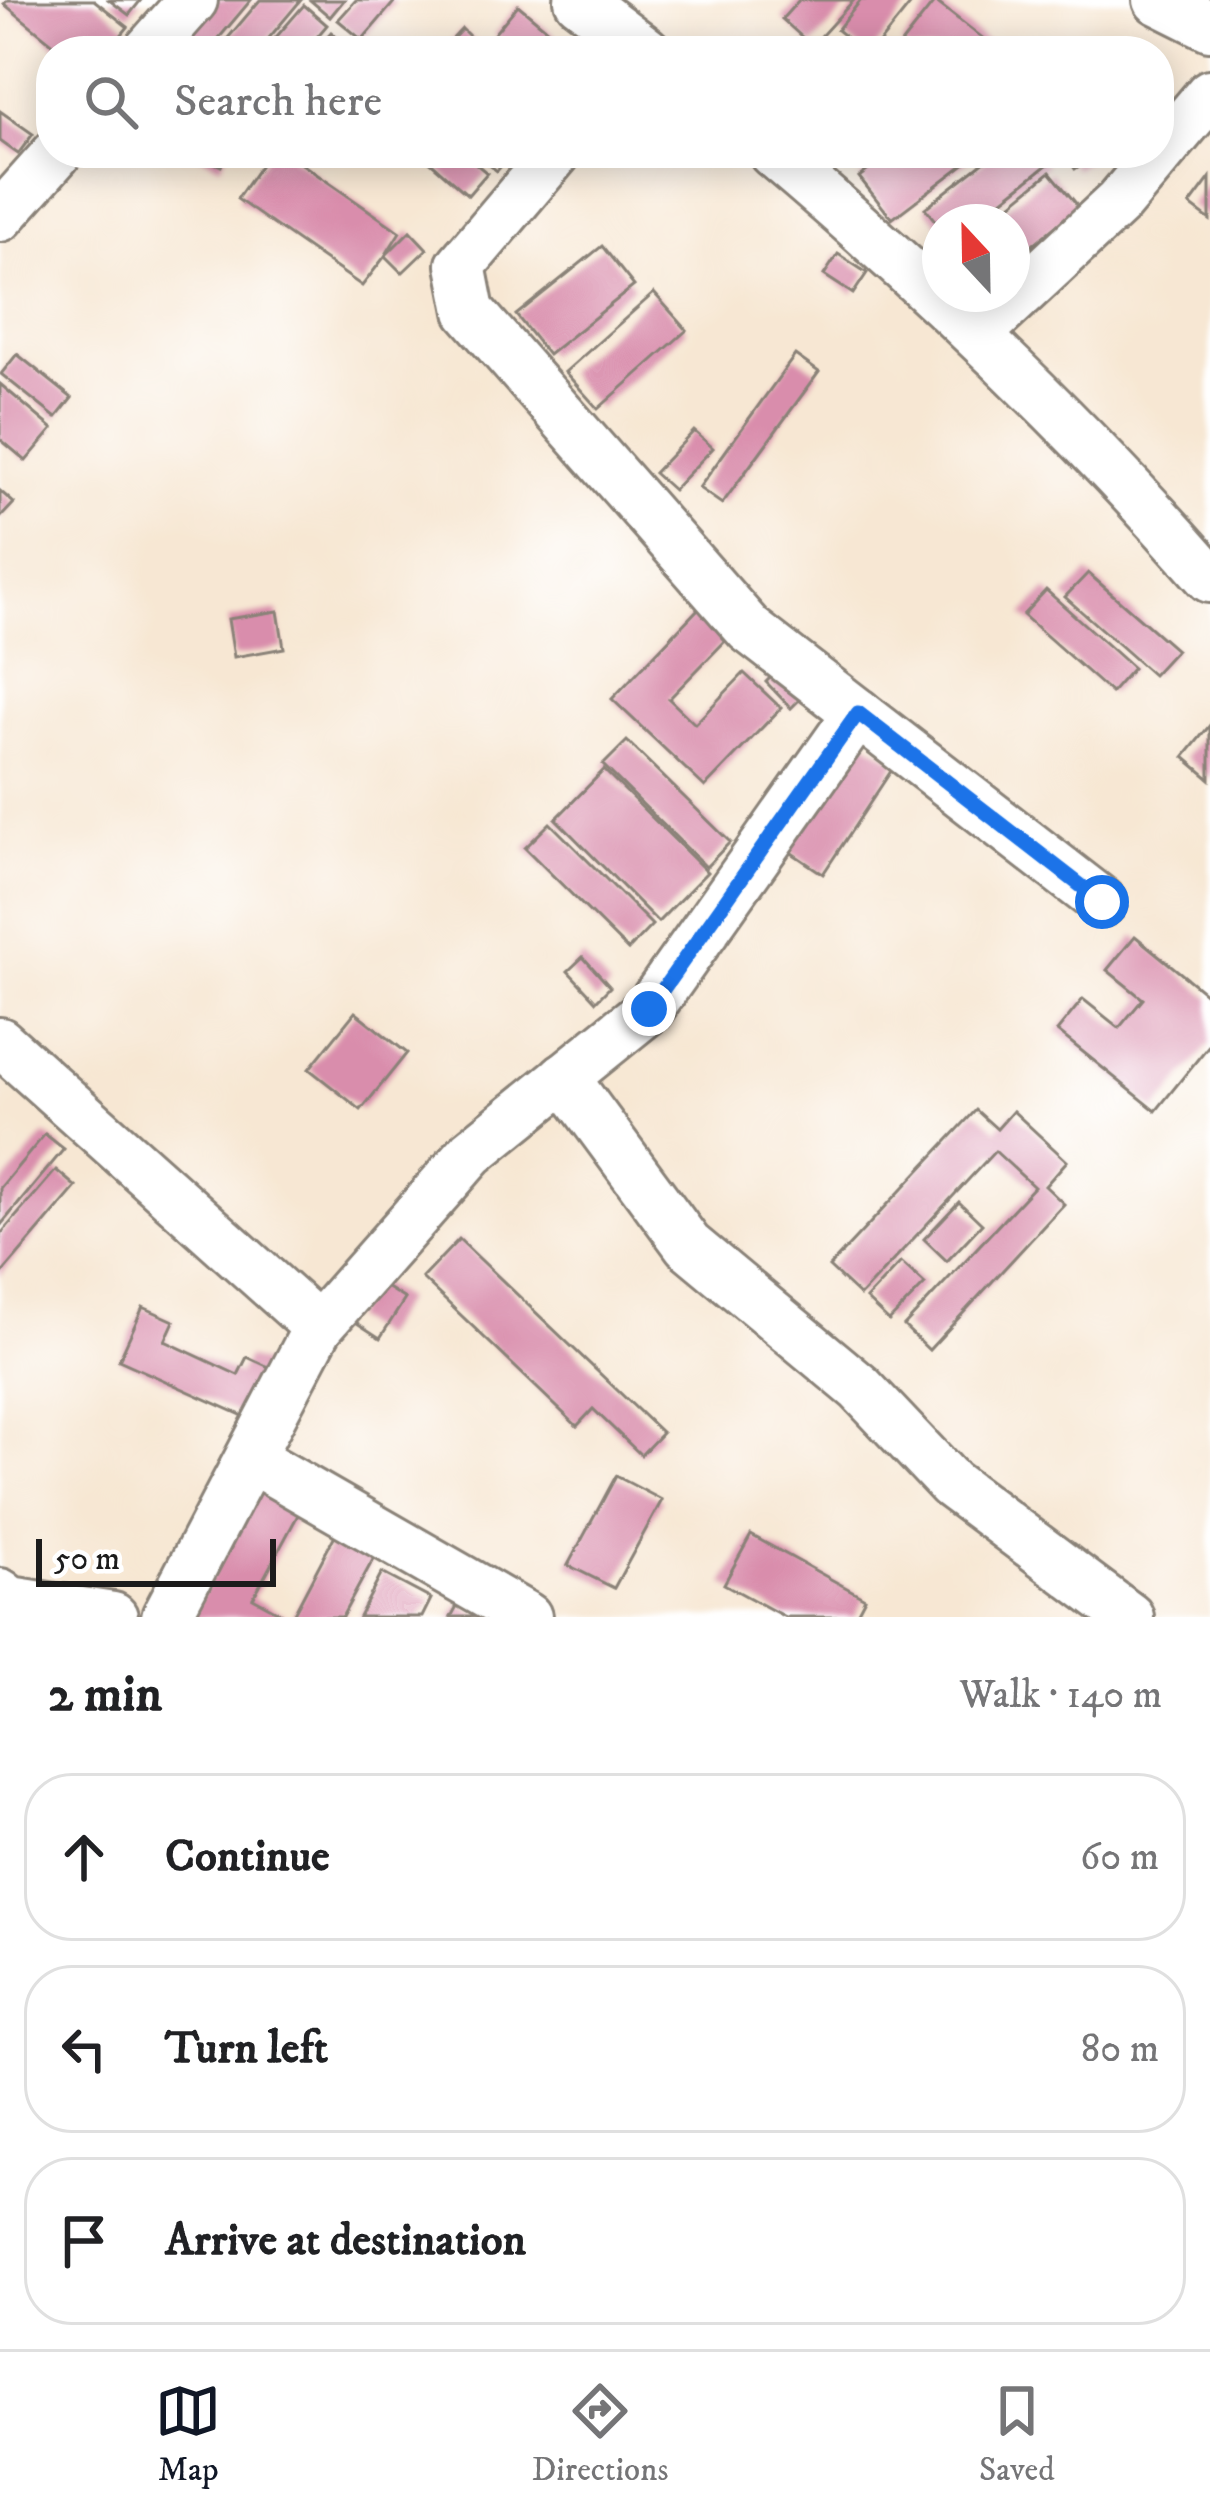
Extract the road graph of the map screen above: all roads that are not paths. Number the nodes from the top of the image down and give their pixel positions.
1 (193, 0) edge
2 (579, 0) edge
3 (1158, 0) edge
4 (1210, 26) edge
5 (161, 36) edge
6 (626, 36) edge
7 (1210, 94) edge
8 (1174, 137) edge
9 (44, 168) edge
10 (543, 168) edge
11 (791, 168) edge
12 (1148, 168) edge
13 (0, 217) edge
14 (977, 334) junction
15 (1210, 578) edge
16 (858, 713) junction
17 (1102, 902) dead end
18 (0, 1042) edge
19 (564, 1078) junction
20 (319, 1327) junction
21 (250, 1458) junction
22 (0, 1593) edge
23 (113, 1617) edge
24 (166, 1617) edge
25 (527, 1617) edge
26 (1129, 1617) edge

1 - 5 street
2 - 6 street
3 - 4 street
7 - 8 street
9 - 13 street
10 - 16 street
11 - 14 street
12 - 14 street
14 - 15 street
16 - 17 street
16 - 19 street
18 - 20 street
19 - 20 street
19 - 26 street
20 - 21 street
21 - 24 street
21 - 25 street
22 - 23 street

